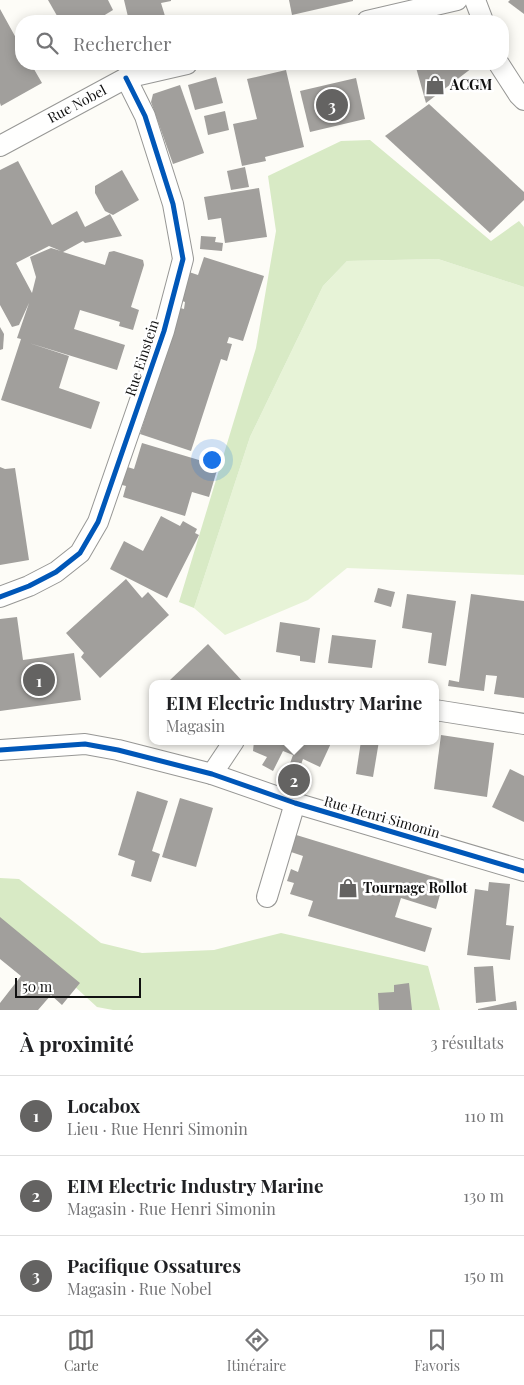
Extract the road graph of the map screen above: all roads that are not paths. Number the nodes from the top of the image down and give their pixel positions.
1 (457, 0) edge
2 (475, 0) edge
3 (393, 15) edge
4 (481, 15) edge
5 (161, 70) edge
6 (503, 70) edge
7 (126, 78) junction
8 (524, 100) edge
9 (0, 146) edge
10 (0, 597) edge
11 (439, 711) edge
12 (524, 724) edge
13 (231, 745) edge
14 (0, 750) edge
15 (212, 774) junction
16 (295, 803) junction
17 (524, 871) edge
18 (267, 896) dead end

1 - 3 street
2 - 4 street
5 - 7 street, Rue Nobel
6 - 8 street
7 - 9 street, Rue Nobel
7 - 10 street, Rue Einstein
11 - 12 street
13 - 15 street
14 - 15 street, Rue Henri Simonin
15 - 16 street, Rue Henri Simonin
16 - 17 street, Rue Henri Simonin
16 - 18 street

